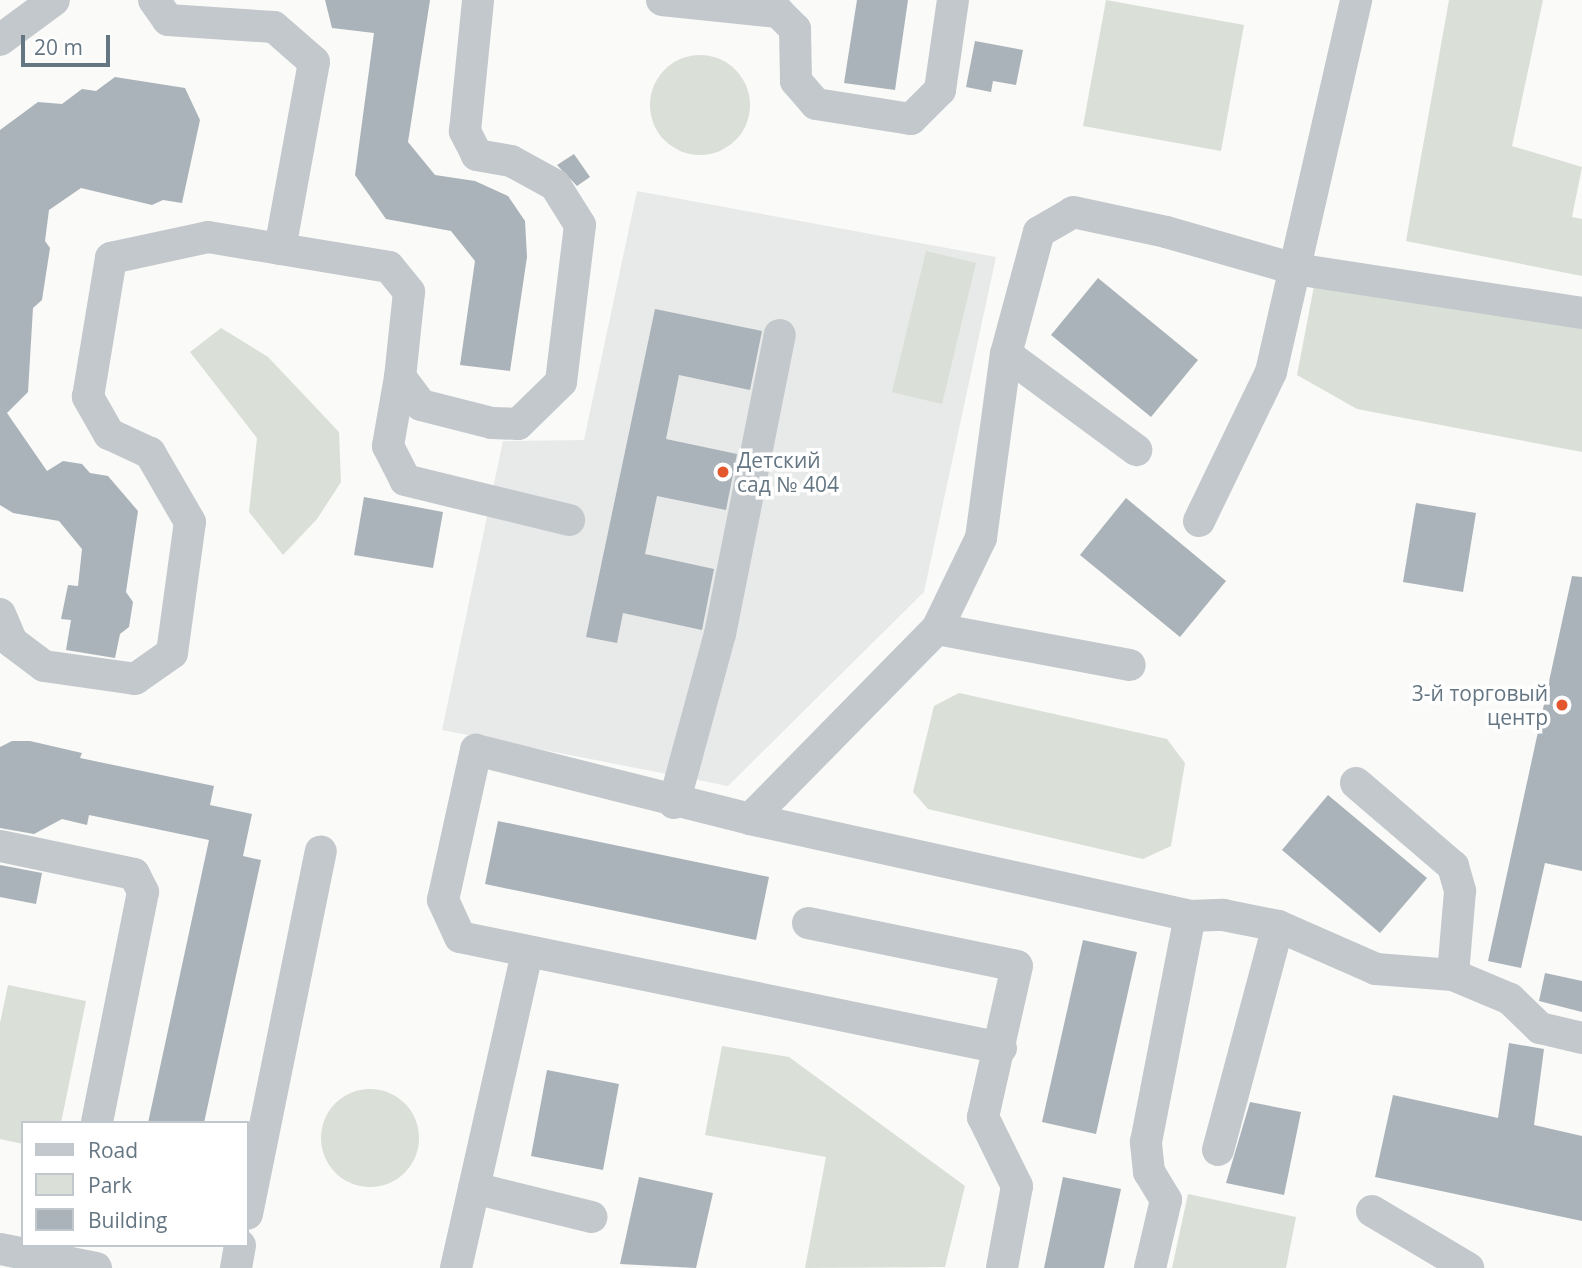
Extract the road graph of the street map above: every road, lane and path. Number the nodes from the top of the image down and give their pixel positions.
1 (54, 0) edge
2 (154, 0) edge
3 (478, 0) edge
4 (953, 0) edge
5 (1356, 0) edge
6 (672, 1) edge
7 (0, 40) edge
8 (280, 249) junction
9 (1295, 269) junction
10 (1582, 313) edge
11 (780, 335) dead end
12 (1006, 354) junction
13 (400, 377) junction
14 (1136, 450) dead end
15 (569, 520) dead end
16 (1199, 520) dead end
17 (0, 614) edge
18 (937, 629) junction
19 (1130, 666) dead end
20 (1356, 783) dead end
21 (674, 803) junction
22 (750, 819) junction
23 (0, 846) edge
24 (321, 851) dead end
25 (1190, 916) junction
26 (808, 923) dead end
27 (1278, 926) junction
28 (527, 954) junction
29 (1453, 975) junction
30 (1582, 1038) edge
31 (1001, 1048) junction
32 (97, 1121) edge
33 (1218, 1150) dead end
34 (474, 1188) junction
35 (248, 1209) edge
36 (1372, 1211) dead end
37 (591, 1217) dead end
38 (240, 1247) edge
39 (0, 1249) edge
40 (82, 1259) edge
41 (236, 1268) edge
42 (456, 1268) edge
43 (1002, 1268) edge
44 (1150, 1268) edge
45 (1468, 1268) edge

1 - 7 street
2 - 8 street
3 - 13 street
4 - 6 street
5 - 9 street
8 - 13 street
8 - 17 street
9 - 10 street
9 - 12 street
9 - 16 street
11 - 21 street
12 - 14 street
12 - 18 street
13 - 15 street
18 - 19 street
18 - 22 street
20 - 29 street
21 - 22 street
21 - 28 street
22 - 25 street
23 - 32 street
24 - 35 street
25 - 27 street
25 - 44 street
26 - 31 street
27 - 29 street
27 - 33 street
28 - 31 street
28 - 34 street
29 - 30 street
31 - 43 street
34 - 37 street
34 - 42 street
36 - 45 street
38 - 41 street
39 - 40 street

